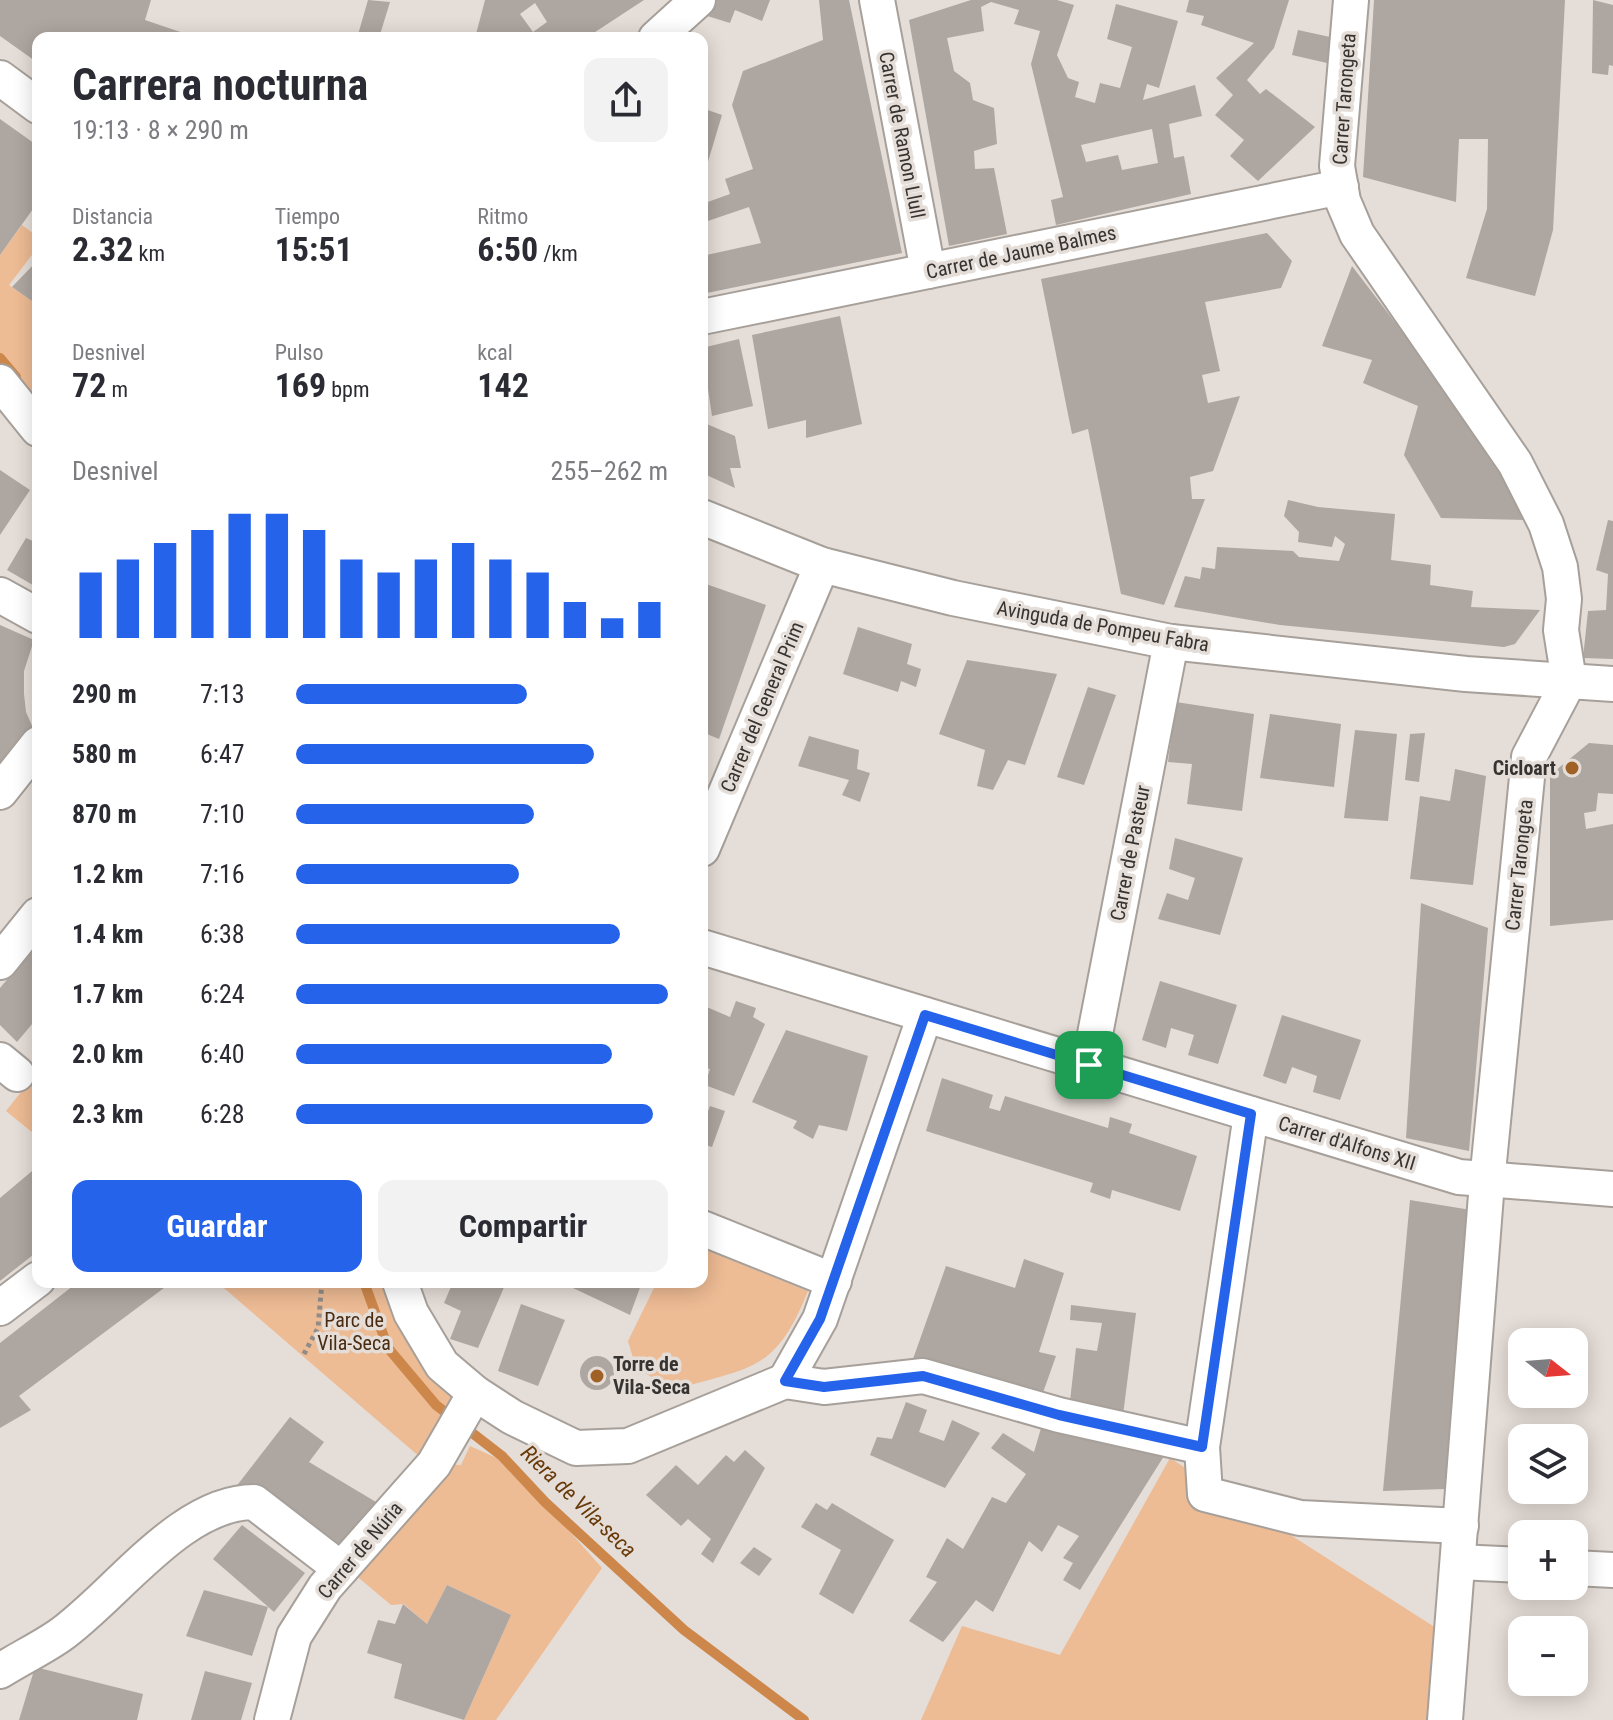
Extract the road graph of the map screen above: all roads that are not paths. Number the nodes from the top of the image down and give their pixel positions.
1 (698, 0) edge
2 (877, 0) edge
3 (1351, 0) edge
4 (663, 32) edge
5 (0, 78) edge
6 (32, 102) edge
7 (1341, 187) junction
8 (928, 271) junction
9 (708, 316) edge
10 (0, 382) edge
11 (32, 422) edge
12 (708, 519) edge
13 (822, 565) junction
14 (0, 595) edge
15 (32, 613) edge
16 (1171, 642) junction
17 (1569, 681) junction
18 (1613, 684) edge
19 (32, 752) edge
20 (0, 792) edge
21 (708, 835) edge
22 (32, 922) edge
23 (708, 949) edge
24 (0, 962) edge
25 (925, 1015) junction
26 (1089, 1065) junction
27 (1251, 1114) junction
28 (1487, 1182) junction
29 (1613, 1189) edge
30 (708, 1230) edge
31 (834, 1281) junction
32 (32, 1284) edge
33 (402, 1288) edge
34 (0, 1308) edge
35 (785, 1381) junction
36 (475, 1393) junction
37 (1202, 1447) junction
38 (1461, 1526) junction
39 (1458, 1562) junction
40 (1508, 1564) edge
41 (341, 1569) junction
42 (1588, 1569) edge
43 (1613, 1570) edge
44 (0, 1671) edge
45 (272, 1720) edge
46 (1445, 1720) edge

1 - 4 street
2 - 8 street, Carrer de Ramon Llull
3 - 7 street, Carrer Tarongeta
5 - 6 street
7 - 8 street, Carrer de Jaume Balmes
7 - 17 street, Carrer Tarongeta
8 - 9 street, Carrer de Jaume Balmes
10 - 11 street
12 - 13 street, Avinguda de Pompeu Fabra
13 - 16 street, Avinguda de Pompeu Fabra
13 - 21 street, Carrer del General Prim
14 - 15 street
16 - 17 street, Avinguda de Pompeu Fabra
16 - 26 street, Carrer de Pasteur
17 - 18 street, Avinguda de Pompeu Fabra
17 - 28 street, Carrer Tarongeta
19 - 20 street
22 - 24 street
23 - 25 street, Carrer d'Alfons XII
25 - 26 street, Carrer d'Alfons XII
25 - 31 street
26 - 27 street, Carrer d'Alfons XII
27 - 28 street, Carrer d'Alfons XII
27 - 37 street
28 - 29 street, Carrer d'Alfons XII
28 - 38 street, Carrer Tarongeta
30 - 31 street
31 - 35 street
32 - 34 street
33 - 36 street
35 - 36 street
35 - 37 street
36 - 41 street, Carrer de Núria
37 - 38 street
38 - 39 street, Carrer Tarongeta
39 - 40 street
39 - 46 street, Carrer Tarongeta
41 - 44 street
41 - 45 street, Carrer de Núria
42 - 43 street

